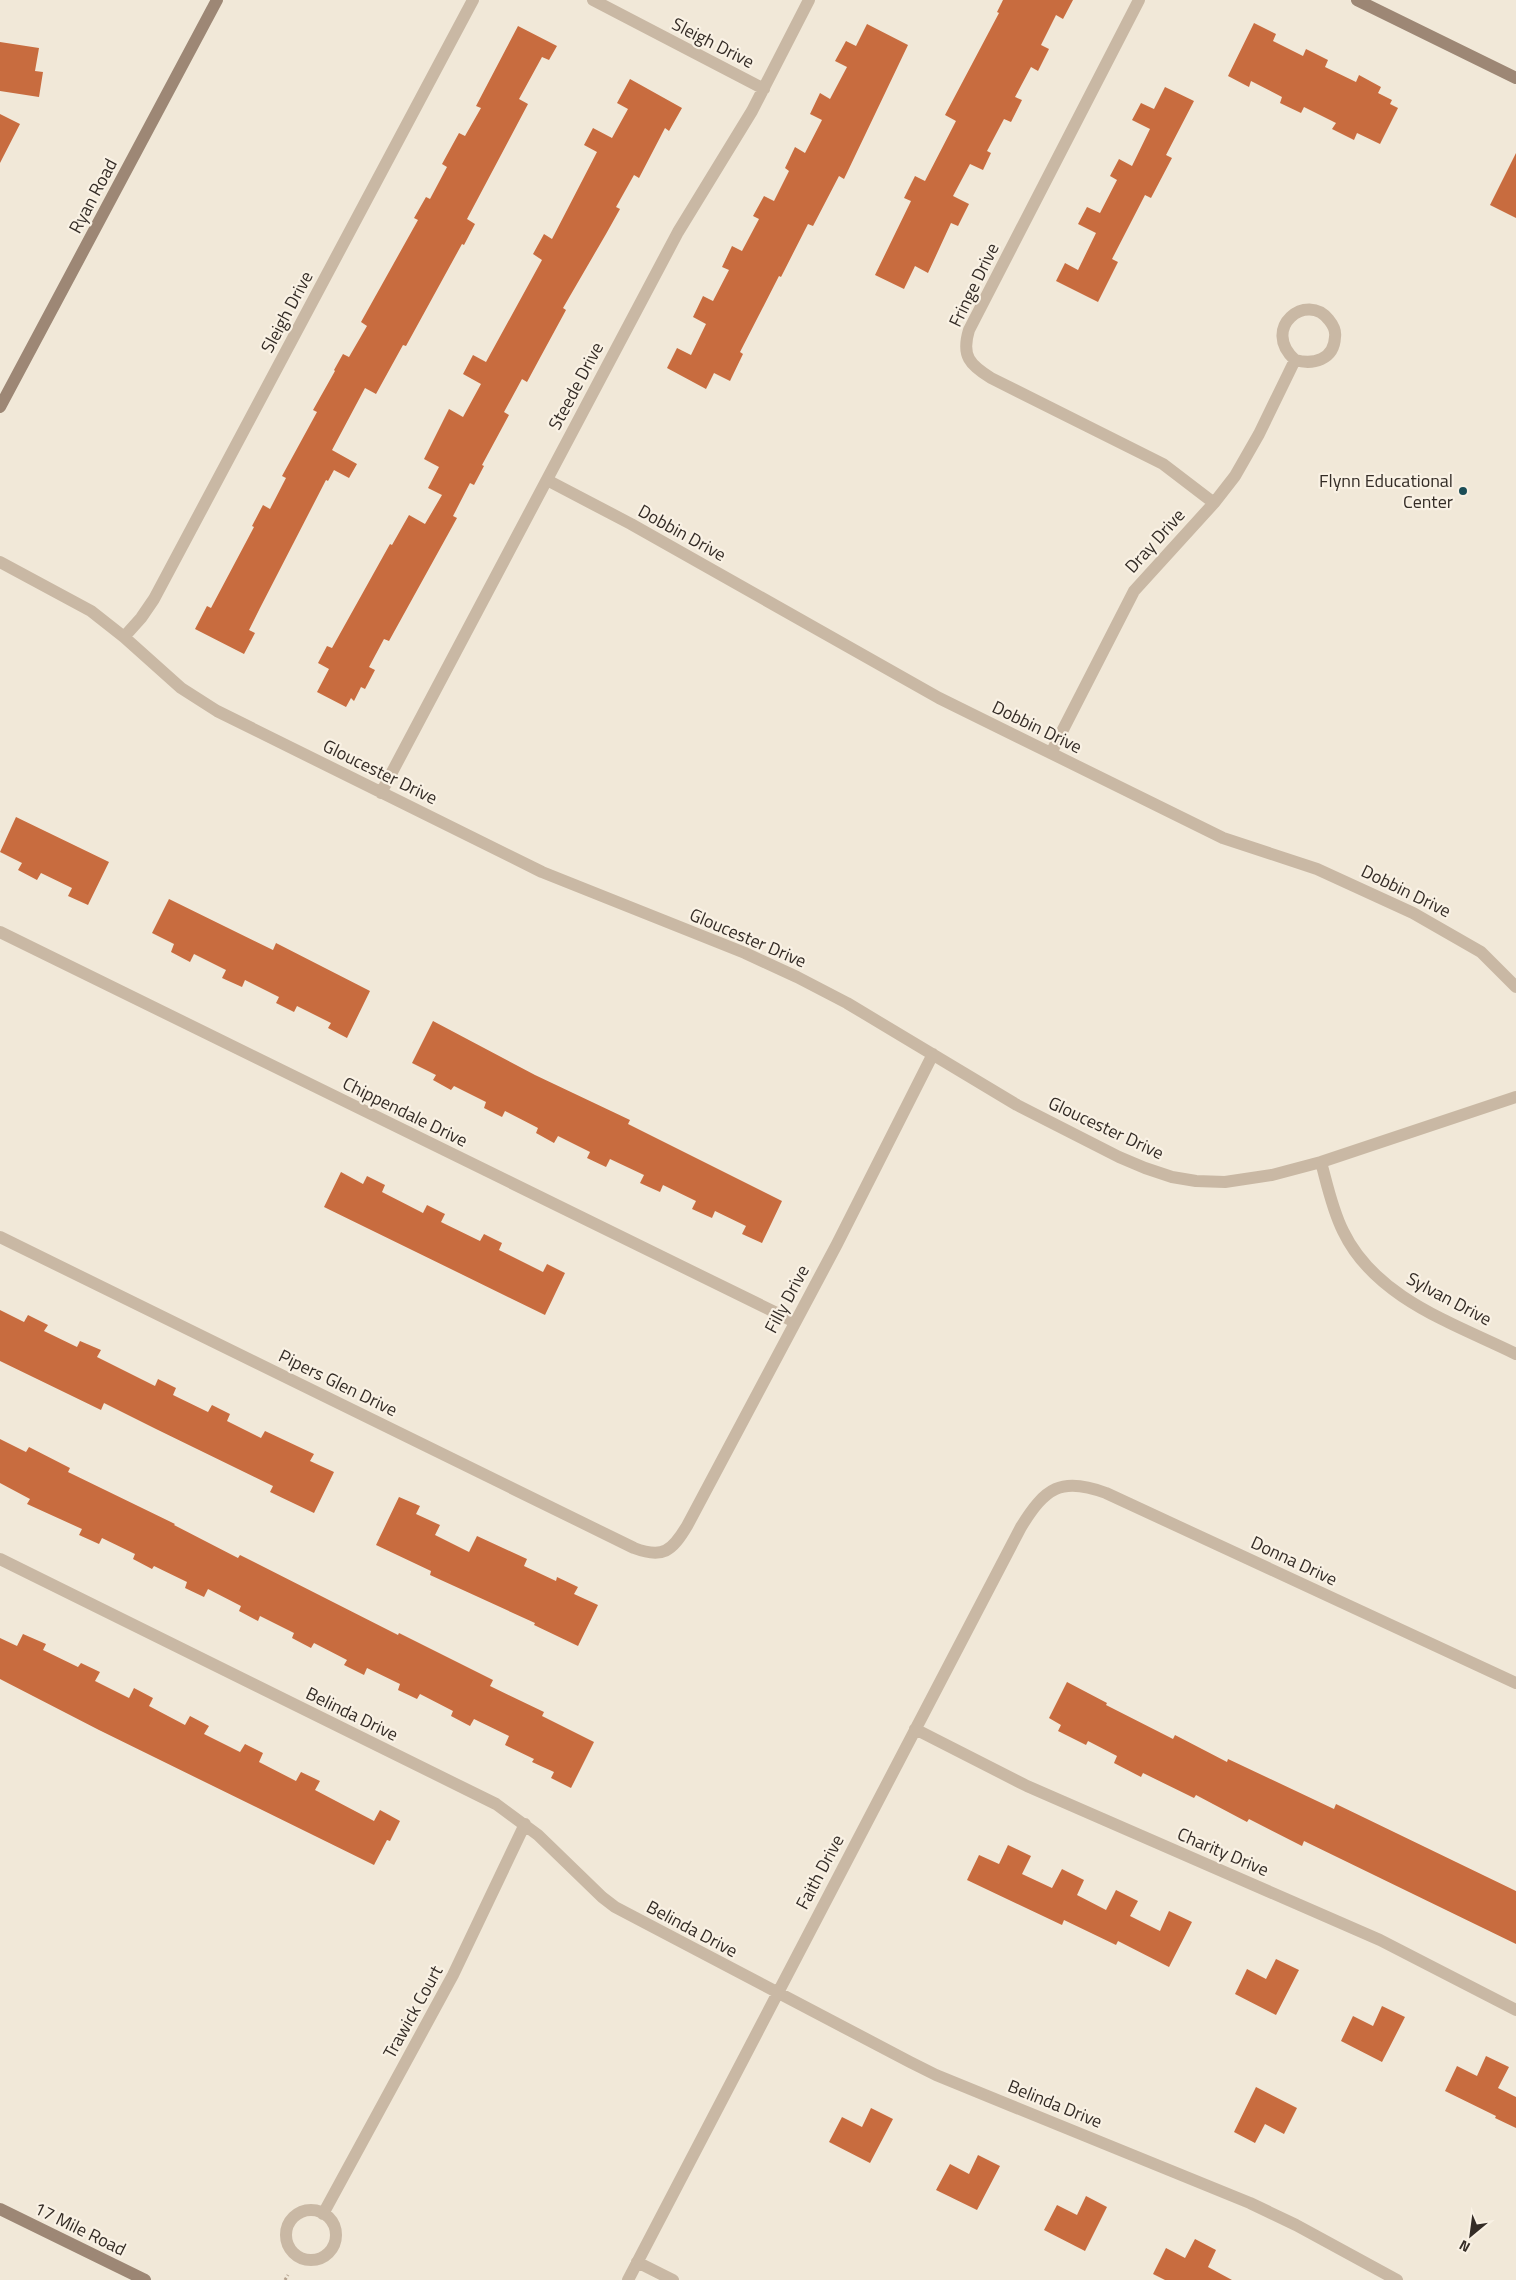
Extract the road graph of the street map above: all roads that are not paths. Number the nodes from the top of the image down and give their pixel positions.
1 (217, 0) edge
2 (473, 0) edge
3 (593, 0) edge
4 (810, 0) edge
5 (1139, 0) edge
6 (1357, 0) edge
7 (1516, 78) edge
8 (764, 89) junction
9 (1295, 360) junction
10 (0, 408) edge
11 (547, 480) junction
12 (1214, 503) junction
13 (0, 562) edge
14 (124, 637) junction
15 (1051, 753) junction
16 (381, 793) junction
17 (0, 932) edge
18 (1516, 987) edge
19 (933, 1054) junction
20 (1516, 1097) edge
21 (1321, 1162) junction
22 (0, 1236) edge
23 (795, 1322) junction
24 (1516, 1354) edge
25 (1055, 1489) joint
26 (662, 1553) joint
27 (0, 1559) edge
28 (1516, 1682) edge
29 (915, 1729) junction
30 (525, 1824) junction
31 (777, 1993) junction
32 (1516, 2010) edge
33 (0, 2209) edge
34 (323, 2214) dead end
35 (637, 2262) junction
36 (145, 2280) edge
37 (628, 2280) edge
38 (673, 2280) edge
39 (1398, 2280) edge

1 - 10 main road, Ryan Road
2 - 14 street, Sleigh Drive
3 - 8 street, Sleigh Drive
4 - 8 street, Steede Drive
5 - 12 street, Fringe Drive
6 - 7 main road
8 - 11 street, Steede Drive
9 - 9 street
9 - 12 street, Dray Drive
11 - 15 street, Dobbin Drive
11 - 16 street, Steede Drive
12 - 15 street, Dray Drive
13 - 14 street, Gloucester Drive
14 - 16 street, Gloucester Drive
15 - 18 street, Dobbin Drive
16 - 19 street, Gloucester Drive
17 - 23 street, Chippendale Drive
19 - 21 street, Gloucester Drive
19 - 23 street, Filly Drive
20 - 21 street, Gloucester Drive
21 - 24 street, Sylvan Drive
22 - 26 street, Pipers Glen Drive
23 - 26 street, Filly Drive
25 - 28 street, Donna Drive
25 - 29 street, Faith Drive
27 - 30 street, Belinda Drive
29 - 31 street, Faith Drive
29 - 32 street, Charity Drive
30 - 31 street, Belinda Drive
30 - 34 street, Trawick Court
31 - 35 street, Faith Drive
31 - 39 street, Belinda Drive
33 - 36 main road, 17 Mile Road
35 - 37 street, Faith Drive
35 - 38 street

